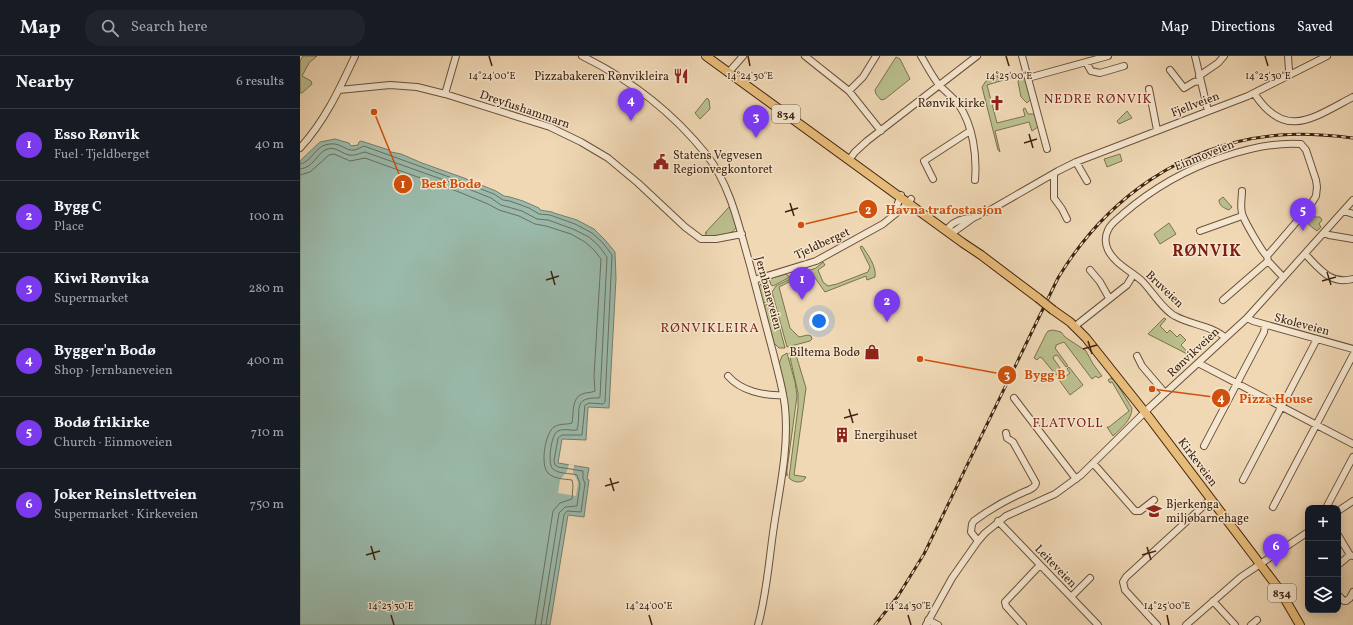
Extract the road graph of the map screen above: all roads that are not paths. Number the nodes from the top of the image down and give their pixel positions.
1 (355, 56) edge
2 (456, 56) edge
3 (582, 56) edge
4 (706, 56) edge
5 (743, 56) edge
6 (805, 56) edge
7 (876, 56) edge
8 (921, 56) edge
9 (977, 56) edge
10 (1022, 56) edge
11 (1108, 56) edge
12 (1195, 56) edge
13 (1224, 56) edge
14 (1288, 56) edge
15 (1327, 56) edge
16 (1086, 62) junction
17 (1124, 66) dead end
18 (1170, 70) dead end
19 (729, 72) junction
20 (1291, 74) junction
21 (1028, 78) junction
22 (1199, 78) junction
23 (940, 85) junction
24 (339, 90) junction
25 (1149, 90) dead end
26 (849, 91) junction
27 (1254, 93) junction
28 (445, 94) junction
29 (1353, 97) edge
30 (1208, 111) junction
31 (1157, 130) junction
32 (881, 131) junction
33 (970, 131) junction
34 (300, 148) edge
35 (1047, 149) dead end
36 (849, 160) junction
37 (1076, 162) junction
38 (1054, 174) junction
39 (933, 179) dead end
40 (976, 180) dead end
41 (1087, 182) dead end
42 (1242, 191) dead end
43 (901, 196) junction
44 (1353, 200) edge
45 (909, 201) junction
46 (1344, 211) junction
47 (894, 214) junction
48 (1353, 214) edge
49 (1242, 216) junction
50 (1067, 219) dead end
51 (951, 230) junction
52 (1200, 231) dead end
53 (1324, 233) junction
54 (742, 234) junction
55 (1353, 239) edge
56 (1305, 254) junction
57 (1268, 258) junction
58 (1090, 270) dead end
59 (1133, 275) junction
60 (1283, 277) junction
61 (1353, 279) edge
62 (754, 280) junction
63 (1109, 298) junction
64 (1223, 300) dead end
65 (1247, 318) junction
66 (1265, 325) junction
67 (1074, 327) junction
68 (1225, 337) junction
69 (1317, 340) junction
70 (1353, 349) edge
71 (1353, 355) edge
72 (1137, 356) dead end
73 (1198, 363) junction
74 (728, 376) dead end
75 (1238, 383) junction
76 (1165, 393) junction
77 (783, 395) junction
78 (1014, 398) dead end
79 (1282, 407) junction
80 (1145, 412) junction
81 (1316, 425) junction
82 (1006, 433) dead end
83 (1353, 444) edge
84 (1204, 446) dead end
85 (1353, 457) edge
86 (1093, 463) junction
87 (1076, 479) junction
88 (1243, 480) dead end
89 (1211, 499) junction
90 (1154, 500) dead end
91 (1353, 501) edge
92 (1328, 505) edge
93 (1273, 507) dead end
94 (1341, 509) edge
95 (998, 521) junction
96 (1305, 534) edge
97 (1341, 539) edge
98 (978, 541) junction
99 (1352, 555) edge
100 (1341, 562) edge
101 (1260, 564) junction
102 (1040, 565) junction
103 (1090, 578) dead end
104 (1353, 592) edge
105 (1071, 597) junction
106 (1341, 598) edge
107 (1213, 602) junction
108 (1257, 620) dead end
109 (927, 623) edge
110 (758, 625) edge
111 (938, 625) edge
112 (1023, 625) edge
113 (1098, 625) edge
114 (1157, 625) edge
115 (1186, 625) edge
116 (1235, 625) edge
117 (1252, 625) edge
118 (1300, 625) edge

1 - 24 street
2 - 28 street
3 - 54 street, Jernbaneveien
4 - 19 main road, 834
5 - 19 street
6 - 26 street
7 - 26 street
8 - 23 street
9 - 23 street
10 - 21 street
11 - 16 street
12 - 22 street
13 - 22 street
14 - 20 street
15 - 20 street, Fjellveien
16 - 17 street
16 - 21 street
18 - 22 street
19 - 36 main road, 834
20 - 27 street, Fjellveien
21 - 35 street
22 - 30 street
23 - 32 street
23 - 33 street
24 - 28 street, Dreyfushammarn
24 - 34 street
25 - 31 street, Fjellveien
26 - 32 street
27 - 29 street
27 - 30 street, Fjellveien
28 - 54 street, Dreyfushammarn
30 - 31 street, Fjellveien
31 - 37 street, Fjellveien
32 - 36 street
33 - 39 street
33 - 40 street
36 - 43 main road, 834
37 - 38 street, Fjellveien
37 - 41 street
38 - 50 street
38 - 51 street, Fjellveien
42 - 49 street
43 - 45 main road, 834
43 - 47 street
44 - 46 street, Rønvikveien
45 - 47 street, Tjeldberget
45 - 51 main road, 834
46 - 48 street
46 - 53 street, Rønvikveien
47 - 62 street, Tjeldberget
49 - 52 street
49 - 57 street
51 - 67 main road, 834, bridge
53 - 55 street
53 - 56 street, Rønvikveien
54 - 62 street, Jernbaneveien
56 - 60 street, Rønvikveien
56 - 61 street
57 - 59 street, Einmoveien
57 - 60 street
57 - 64 street, Einmoveien
58 - 63 street
59 - 63 street
59 - 68 street, Bruveien
60 - 65 street, Rønvikveien
62 - 77 street, Jernbaneveien
63 - 67 street
65 - 66 street, Skoleveien
65 - 68 street, Rønvikveien
66 - 69 street, Skoleveien
66 - 75 street
67 - 80 main road, 834
68 - 73 street, Rønvikveien
69 - 70 street, Skoleveien
69 - 79 street
71 - 81 street
72 - 76 street
73 - 75 street
73 - 76 street, Rønvikveien
74 - 77 street
75 - 79 street
75 - 84 street
76 - 80 street, Rønvikveien
77 - 110 street, Jernbaneveien
78 - 87 street
79 - 81 street
79 - 88 street
80 - 86 street, Rønvikveien
80 - 89 main road, Kirkeveien / 834
81 - 83 street
81 - 93 street
82 - 98 street
85 - 92 street
86 - 87 street, Rønvikveien
86 - 90 street
87 - 95 street, Rønvikveien
89 - 101 main road, Kirkeveien / 834
89 - 114 street
91 - 94 street
95 - 98 street, Rønvikveien
95 - 102 street, Leiteveien
96 - 101 street
97 - 99 street
98 - 109 street, Rønvikveien
99 - 100 street
101 - 107 street
101 - 118 main road, Kirkeveien / 834
102 - 105 street, Leiteveien
102 - 112 street
103 - 105 street
104 - 106 street
105 - 113 street, Leiteveien
107 - 115 street
107 - 116 street
108 - 117 street
109 - 111 street

